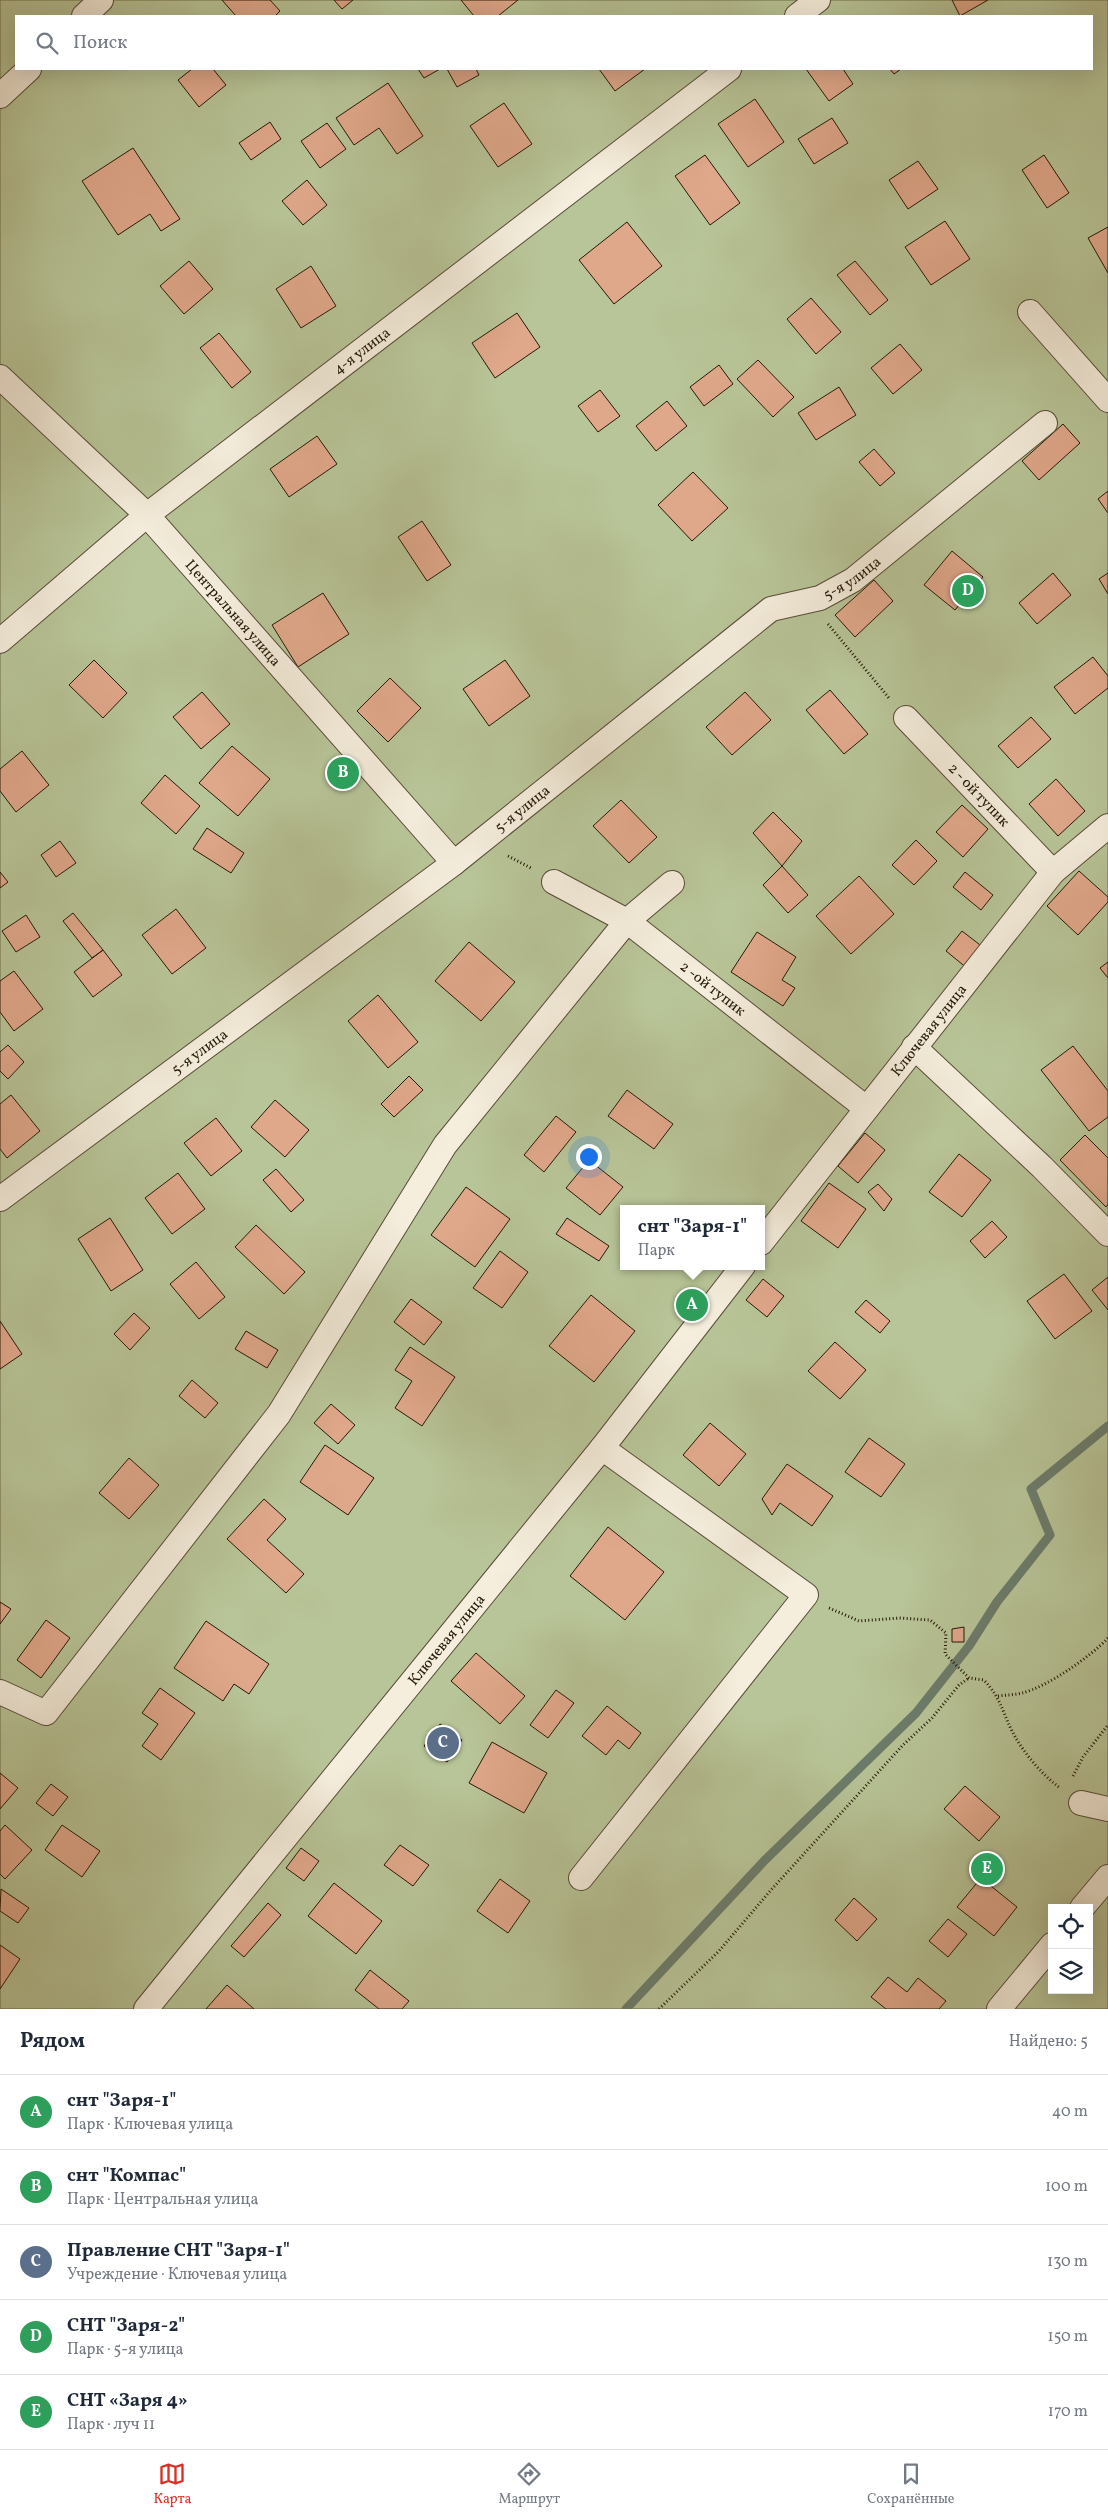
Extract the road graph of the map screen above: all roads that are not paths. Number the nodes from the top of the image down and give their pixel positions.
1 (101, 0) edge
2 (818, 0) edge
3 (85, 15) edge
4 (798, 15) edge
5 (28, 70) edge
6 (728, 70) edge
7 (0, 96) edge
8 (1030, 312) dead end
9 (0, 377) edge
10 (1108, 400) edge
11 (1045, 423) dead end
12 (147, 515) junction
13 (0, 641) edge
14 (906, 718) road end
15 (1108, 828) edge
16 (454, 863) junction
17 (1053, 872) junction
18 (554, 882) road end
19 (672, 883) dead end
20 (627, 921) junction
21 (914, 1047) junction
22 (866, 1108) junction
23 (0, 1199) edge
24 (1108, 1234) edge
25 (765, 1238) edge
26 (740, 1270) edge
27 (602, 1448) junction
28 (0, 1692) edge
29 (1072, 1797) road end
30 (1108, 1809) edge
31 (1108, 1877) edge
32 (581, 1878) dead end
33 (1085, 1904) edge
34 (1049, 1949) edge
35 (146, 2009) edge
36 (999, 2009) edge

1 - 3 street
2 - 4 street
5 - 7 street
6 - 12 street, 4-я улица
8 - 10 street
9 - 12 street, Центральная улица
11 - 16 street, 5-я улица
12 - 13 street, 4-я улица
12 - 16 street, Центральная улица
14 - 17 street, 2 - ой тупик
15 - 17 street, Ключевая улица
16 - 23 street, 5-я улица
17 - 21 street, Ключевая улица
18 - 20 street, 2 -ой тупик
19 - 20 street
20 - 22 street, 2 -ой тупик
20 - 28 street
21 - 22 street, Ключевая улица
21 - 24 street
22 - 25 street, Ключевая улица
26 - 27 street, Ключевая улица
27 - 32 street
27 - 35 street, Ключевая улица
29 - 30 street
31 - 33 street
34 - 36 street

